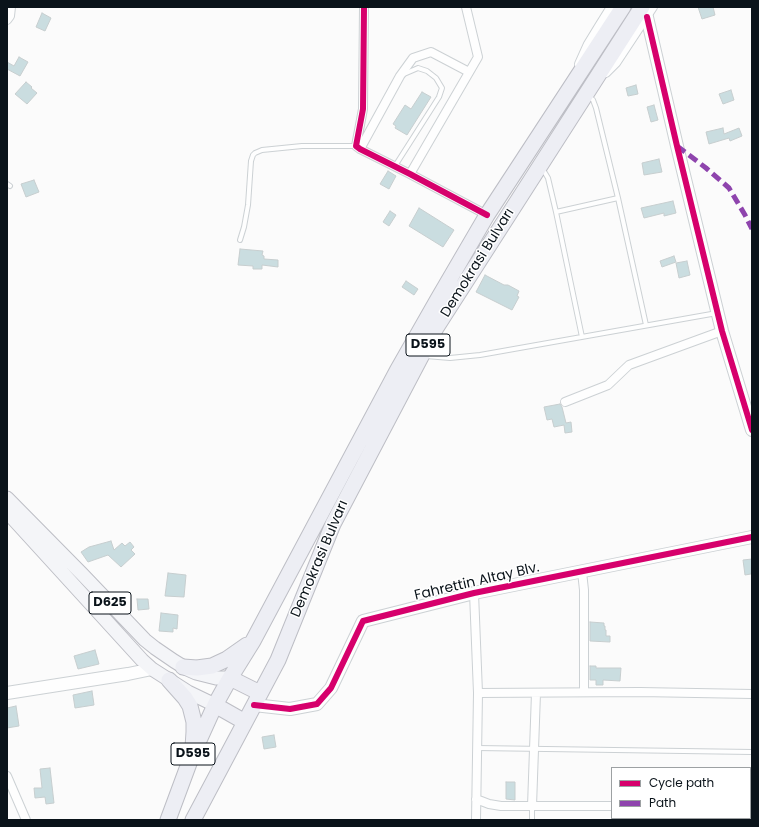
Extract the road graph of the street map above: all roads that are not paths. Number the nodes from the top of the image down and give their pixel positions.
1 (11, 7) edge
2 (364, 7) edge
3 (466, 7) edge
4 (611, 7) edge
5 (623, 7) edge
6 (647, 10) edge
7 (7, 20) edge
8 (469, 72) junction
9 (400, 76) junction
10 (578, 77) junction
11 (590, 88) junction
12 (358, 147) junction
13 (540, 166) junction
14 (395, 167) junction
15 (410, 174) junction
16 (618, 198) junction
17 (556, 212) junction
18 (487, 215) junction
19 (240, 240) dead end
20 (717, 313) junction
21 (646, 325) junction
22 (722, 331) junction
23 (582, 337) junction
24 (422, 356) junction
25 (565, 402) dead end
26 (752, 430) edge
27 (7, 498) edge
28 (7, 512) edge
29 (752, 537) edge
30 (582, 572) junction
31 (474, 593) junction
32 (253, 640) junction
33 (183, 667) junction
34 (152, 668) junction
35 (230, 678) junction
36 (170, 680) junction
37 (584, 692) junction
38 (7, 693) edge
39 (478, 693) junction
40 (536, 693) junction
41 (752, 694) edge
42 (257, 699) junction
43 (215, 705) junction
44 (245, 722) junction
45 (477, 748) junction
46 (534, 748) junction
47 (752, 752) edge
48 (191, 758) junction
49 (7, 776) edge
50 (476, 799) junction
51 (532, 806) junction
52 (611, 806) edge
53 (26, 820) edge
54 (168, 820) edge
55 (193, 820) edge
56 (476, 820) edge
57 (532, 820) edge

1 - 7 street
2 - 12 street
3 - 8 street
4 - 10 street
5 - 10 highway, Demokrasi Bulvarı / D595
6 - 11 highway, Demokrasi Bulvarı / D595
6 - 20 street
8 - 9 street
8 - 15 street
9 - 12 street
9 - 14 lane
10 - 18 highway, Demokrasi Bulvarı / D595
11 - 13 highway, Demokrasi Bulvarı / D595
11 - 16 lane
12 - 14 street
12 - 19 lane
13 - 17 lane
13 - 24 highway, Demokrasi Bulvarı / D595
14 - 15 street
15 - 18 street
16 - 17 lane
16 - 21 lane
17 - 23 lane
18 - 32 highway, Demokrasi Bulvarı / D595
20 - 21 lane
20 - 22 street
21 - 23 lane
22 - 25 street
22 - 26 street
23 - 24 lane
24 - 42 highway, Demokrasi Bulvarı / D595
27 - 33 main road, D625
28 - 34 main road, D625
29 - 30 street, Fahrettin Altay Blv.
30 - 31 street, Fahrettin Altay Blv.
30 - 37 street
31 - 39 street
31 - 42 street, Fahrettin Altay Blv.
32 - 33 highway
32 - 35 highway, Demokrasi Bulvarı / D595
33 - 35 main road, D625
34 - 36 main road, D625
34 - 38 street
35 - 42 highway
35 - 43 highway, Demokrasi Bulvarı / D595
36 - 43 main road, D625
36 - 48 highway
37 - 40 street
37 - 41 street
39 - 40 street
39 - 45 street
40 - 46 street
42 - 44 highway, D595
43 - 44 highway
43 - 48 highway, D595
44 - 55 highway, D595
45 - 46 lane
45 - 50 street
46 - 47 lane
46 - 51 street
48 - 54 highway, D595
49 - 53 street
50 - 51 street
50 - 56 street
51 - 52 street
51 - 57 lane

